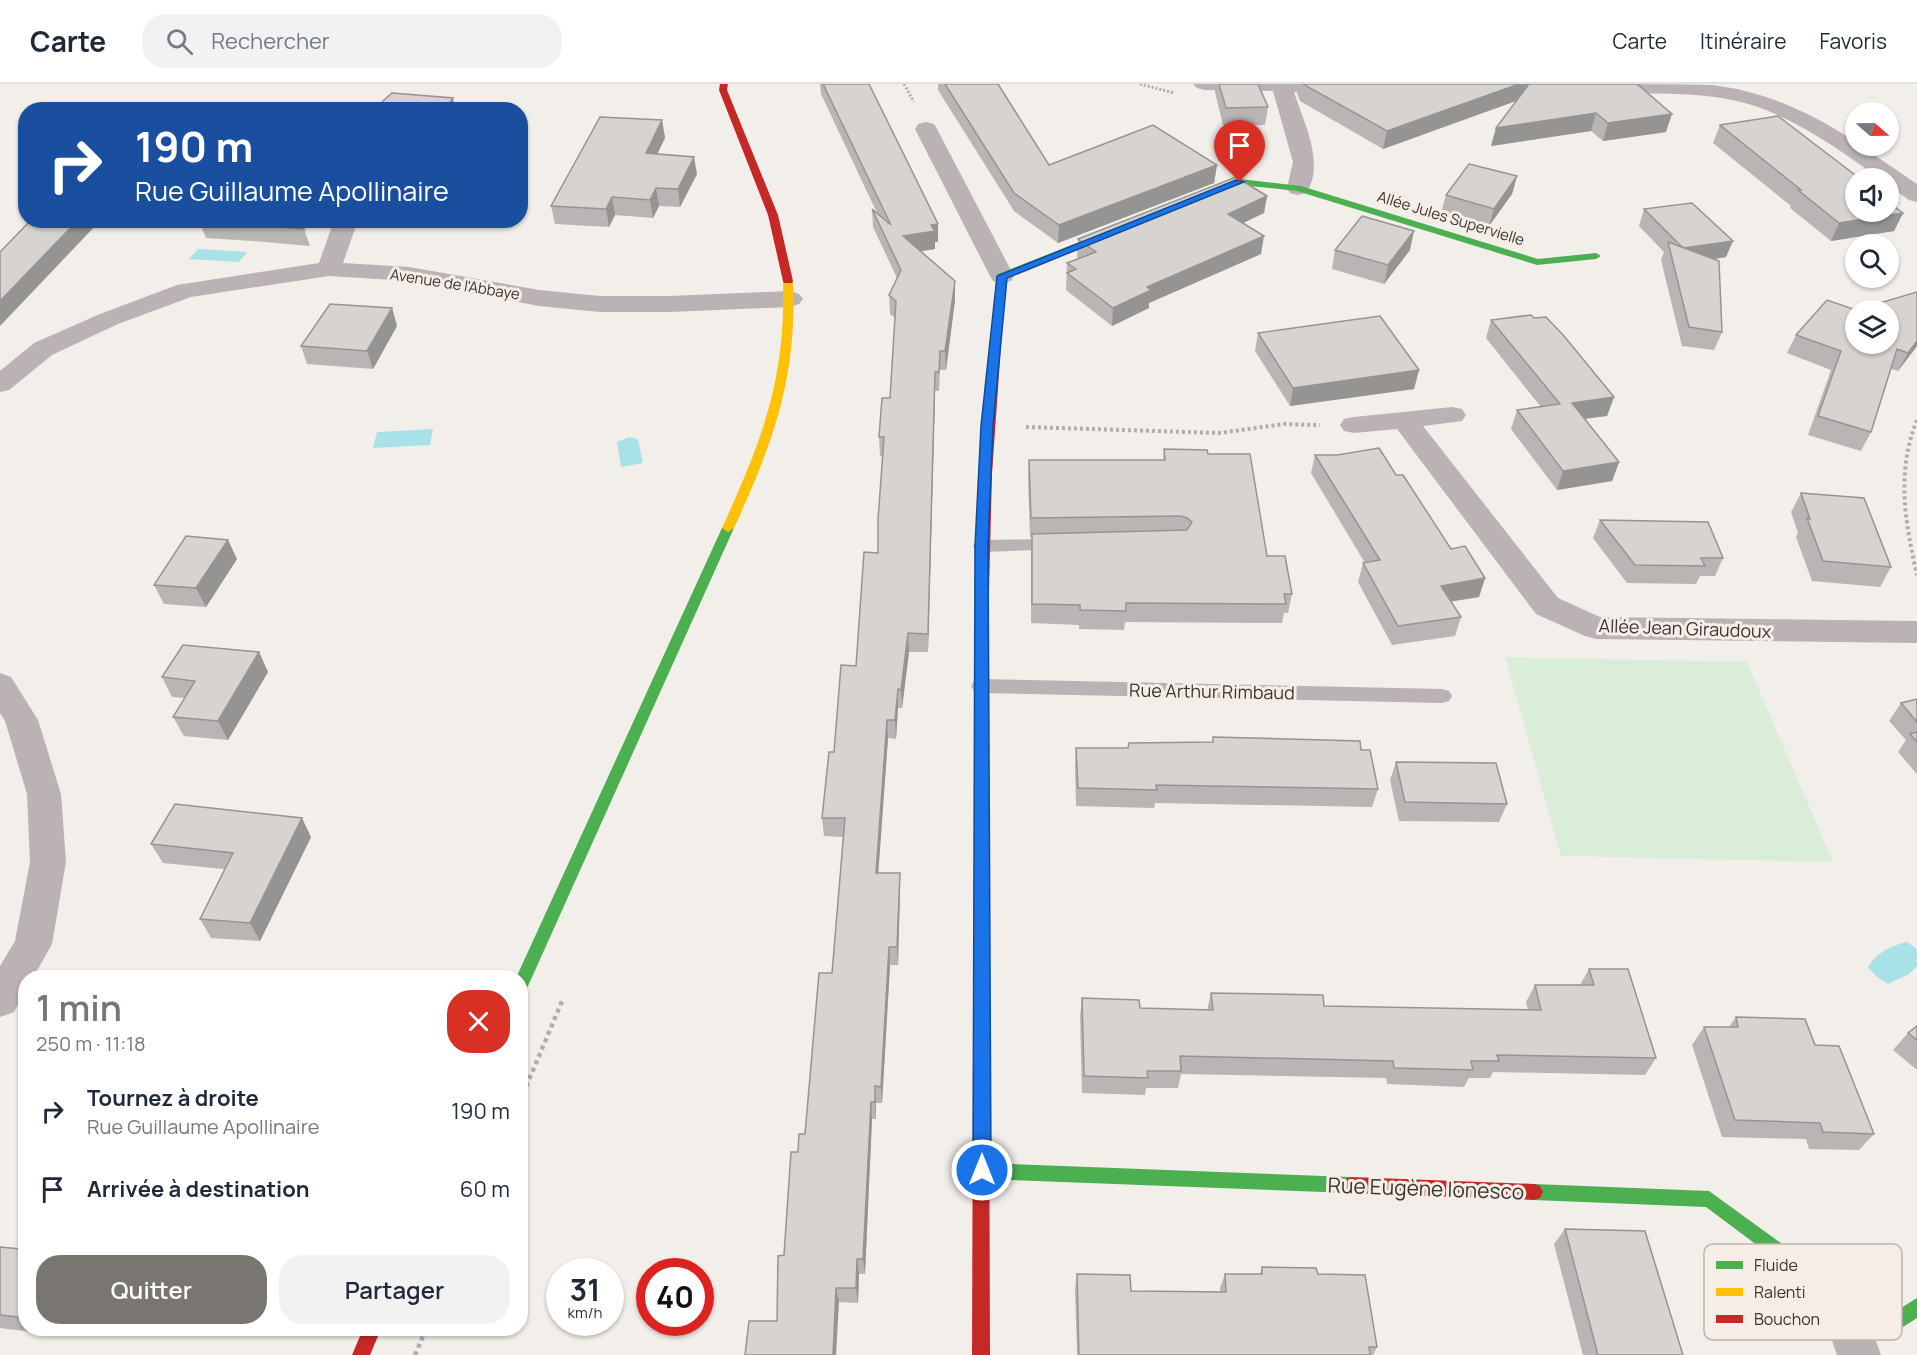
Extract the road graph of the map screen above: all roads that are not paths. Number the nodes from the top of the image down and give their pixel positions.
1 (724, 84) edge
2 (1204, 84) edge
3 (1282, 86) junction
4 (1365, 86) edge
5 (1578, 88) edge
6 (926, 129) dead end
7 (1298, 188) junction
8 (1917, 195) edge
9 (1197, 200) edge
10 (1132, 225) edge
11 (343, 228) edge
12 (1596, 256) dead end
13 (329, 269) junction
14 (1002, 276) junction
15 (790, 299) junction
16 (0, 384) edge
17 (1452, 416) dead end
18 (1404, 420) junction
19 (1354, 425) road end
20 (1074, 545) edge
21 (982, 546) junction
22 (1917, 632) edge
23 (0, 685) edge
24 (981, 686) junction
25 (1442, 696) dead end
26 (527, 970) edge
27 (0, 1000) edge
28 (982, 1170) junction
29 (1769, 1244) edge
30 (1917, 1307) edge
31 (1902, 1318) edge
32 (369, 1336) edge
33 (1854, 1340) edge
34 (361, 1355) edge
35 (981, 1355) edge
36 (1859, 1355) edge

1 - 15 street
2 - 3 street
3 - 4 street
3 - 7 street
5 - 8 street
6 - 14 street
7 - 9 street, Allée Jules Supervielle
7 - 12 street, Allée Jules Supervielle
10 - 14 street
11 - 13 street
13 - 15 street, Avenue de l'Abbaye
13 - 16 street, Avenue de l'Abbaye
14 - 21 street
15 - 26 street
17 - 18 street
18 - 19 street
18 - 22 street, Allée Jean Giraudoux
20 - 21 lane
21 - 24 street
23 - 27 street
24 - 25 lane, Rue Arthur Rimbaud
24 - 28 street
28 - 29 street, Rue Eugène Ionesco
28 - 35 street
30 - 31 street, Rue Eugène Ionesco
32 - 34 street
33 - 36 street

